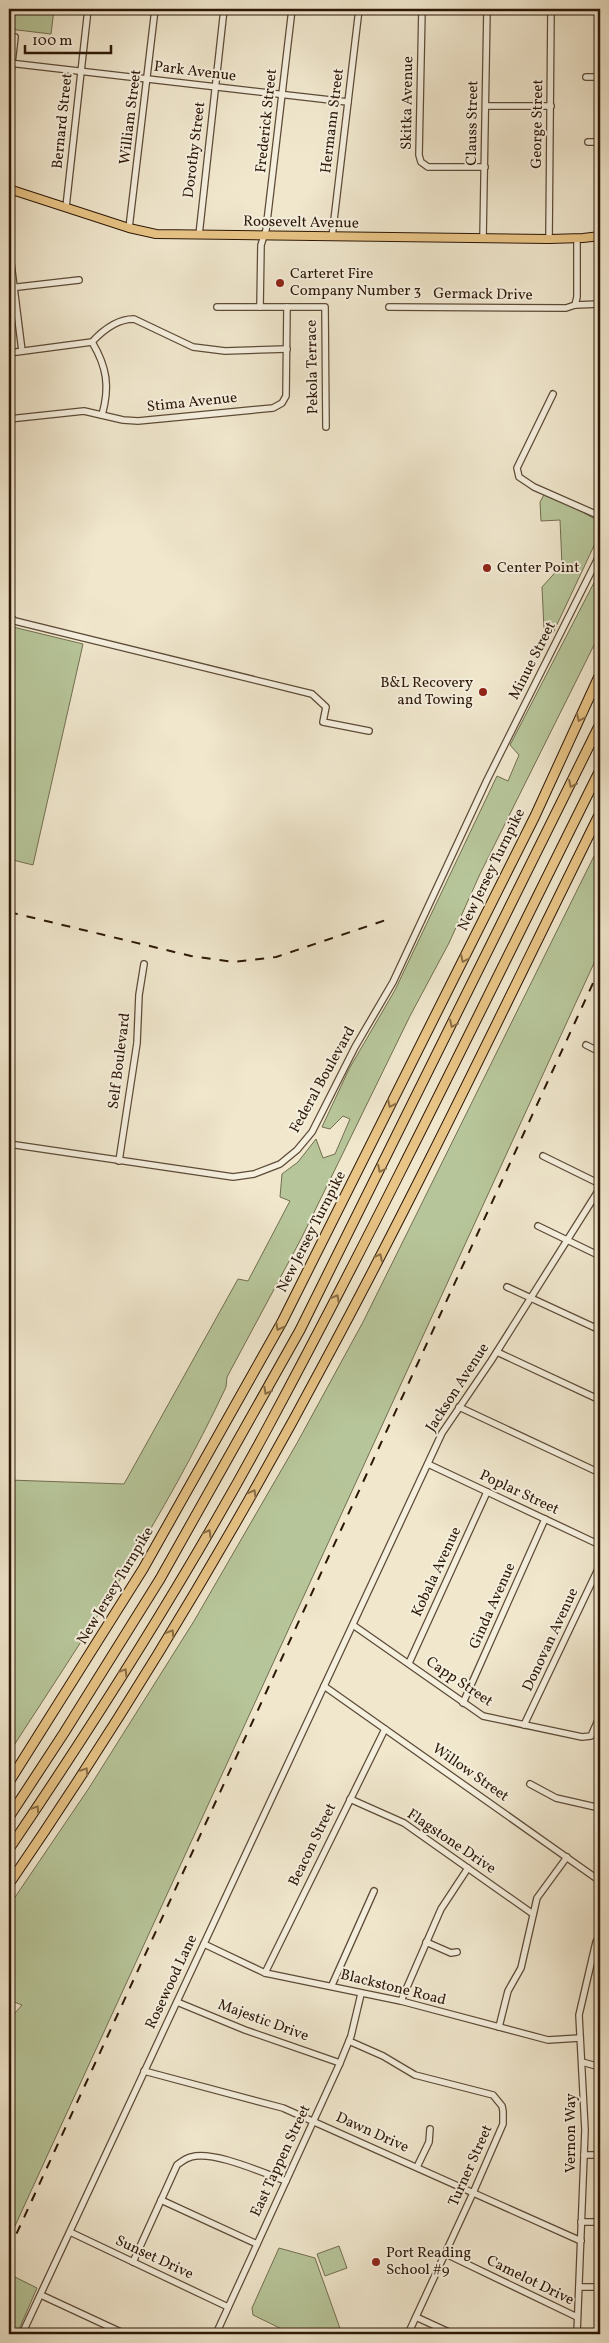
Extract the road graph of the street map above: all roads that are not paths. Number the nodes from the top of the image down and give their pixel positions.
1 (88, 9) edge
2 (155, 9) edge
3 (224, 9) edge
4 (292, 9) edge
5 (359, 9) edge
6 (422, 9) edge
7 (487, 9) edge
8 (551, 9) edge
9 (589, 11) dead end
10 (600, 11) edge
11 (15, 37) dead end
12 (10, 63) edge
13 (81, 70) junction
14 (586, 77) dead end
15 (600, 77) edge
16 (148, 78) junction
17 (215, 88) junction
18 (9, 89) edge
19 (282, 95) junction
20 (348, 102) junction
21 (486, 106) junction
22 (551, 106) junction
23 (588, 142) dead end
24 (600, 142) edge
25 (485, 167) junction
26 (9, 189) edge
27 (66, 207) junction
28 (129, 228) junction
29 (199, 235) junction
30 (264, 236) junction
31 (332, 236) junction
32 (600, 236) edge
33 (483, 238) junction
34 (549, 239) junction
35 (577, 239) junction
36 (9, 247) edge
37 (79, 280) dead end
38 (11, 288) edge
39 (575, 304) junction
40 (600, 304) edge
41 (217, 307) dead end
42 (260, 307) junction
43 (287, 307) junction
44 (389, 307) dead end
45 (92, 342) junction
46 (287, 349) junction
47 (22, 351) junction
48 (9, 353) edge
49 (553, 394) dead end
50 (102, 415) junction
51 (9, 419) edge
52 (326, 427) dead end
53 (600, 516) edge
54 (600, 554) edge
55 (9, 616) edge
56 (600, 674) edge
57 (600, 724) edge
58 (369, 732) dead end
59 (600, 770) edge
60 (487, 780) joint
61 (600, 813) edge
62 (144, 964) dead end
63 (586, 1046) dead end
64 (600, 1052) edge
65 (9, 1144) edge
66 (543, 1156) dead end
67 (119, 1161) junction
68 (600, 1186) edge
69 (538, 1226) dead end
70 (567, 1240) junction
71 (600, 1256) edge
72 (507, 1287) dead end
73 (531, 1298) junction
74 (600, 1330) edge
75 (496, 1352) junction
76 (600, 1400) edge
77 (460, 1407) junction
78 (428, 1464) junction
79 (600, 1473) edge
80 (487, 1492) junction
81 (545, 1519) junction
82 (600, 1545) edge
83 (600, 1565) edge
84 (353, 1624) junction
85 (346, 1640) joint
86 (409, 1663) junction
87 (324, 1686) junction
88 (464, 1702) junction
89 (600, 1716) edge
90 (524, 1726) junction
91 (385, 1729) junction
92 (9, 1782) edge
93 (530, 1784) dead end
94 (350, 1799) junction
95 (600, 1808) edge
96 (9, 1818) edge
97 (9, 1849) edge
98 (567, 1857) junction
99 (468, 1868) junction
100 (600, 1881) edge
101 (9, 1884) edge
102 (374, 1891) dead end
103 (533, 1914) junction
104 (600, 1935) edge
105 (426, 1942) junction
106 (204, 1944) junction
107 (457, 1952) dead end
108 (265, 1973) junction
109 (332, 1986) junction
110 (361, 1994) junction
111 (400, 2001) junction
112 (177, 2002) junction
113 (500, 2027) junction
114 (580, 2038) junction
115 (349, 2041) junction
116 (582, 2062) junction
117 (340, 2063) junction
118 (600, 2066) edge
119 (144, 2071) junction
120 (313, 2121) junction
121 (430, 2129) dead end
122 (584, 2155) junction
123 (600, 2155) edge
124 (417, 2168) junction
125 (286, 2181) junction
126 (473, 2193) junction
127 (161, 2200) junction
128 (582, 2222) junction
129 (600, 2222) edge
130 (70, 2232) junction
131 (581, 2241) junction
132 (257, 2244) junction
133 (446, 2254) junction
134 (133, 2262) junction
135 (579, 2287) junction
136 (600, 2287) edge
137 (41, 2296) junction
138 (228, 2306) junction
139 (416, 2317) junction
140 (577, 2317) junction
141 (22, 2334) edge
142 (125, 2334) edge
143 (216, 2334) edge
144 (408, 2334) edge
145 (453, 2334) edge
146 (577, 2334) edge

1 - 13 street, Bernard Street
2 - 16 street, William Street
3 - 17 street, Dorothy Street
4 - 19 street, Frederick Street
5 - 20 street, Hermann Street
6 - 25 street, Skitka Avenue
7 - 21 street, Clauss Street
8 - 22 street, George Street
9 - 10 street
11 - 12 street
12 - 13 street, Park Avenue
12 - 18 street
13 - 16 street, Park Avenue
13 - 27 street, Bernard Street
14 - 15 street
16 - 17 street, Park Avenue
16 - 28 street, William Street
17 - 19 street, Park Avenue
17 - 29 street, Dorothy Street
19 - 20 street, Park Avenue
19 - 30 street, Frederick Street
20 - 31 street, Hermann Street
21 - 22 street
21 - 25 street, Clauss Street
22 - 34 street, George Street
23 - 24 street
25 - 33 street, Clauss Street
26 - 27 main road, Roosevelt Avenue
27 - 28 main road, Roosevelt Avenue
28 - 29 main road, Roosevelt Avenue
29 - 30 main road, Roosevelt Avenue
30 - 31 main road, Roosevelt Avenue
30 - 42 street
31 - 33 main road, Roosevelt Avenue
32 - 35 main road, Roosevelt Avenue
33 - 34 main road, Roosevelt Avenue
34 - 35 main road, Roosevelt Avenue
35 - 39 street
36 - 38 street
37 - 38 street
38 - 47 street
39 - 40 street, Germack Drive
39 - 44 street, Germack Drive
41 - 42 street
42 - 43 street
43 - 46 street, Stima Avenue
43 - 52 street, Pekola Terrace
45 - 46 street
45 - 47 street
45 - 50 street
46 - 50 street, Stima Avenue
47 - 48 street
49 - 53 street
50 - 51 street, Stima Avenue
54 - 60 street, Minue Street
55 - 58 street
56 -> 92 highway, New Jersey Turnpike
57 -> 96 highway
97 -> 59 highway
60 - 67 street, Federal Boulevard
101 -> 61 highway
62 - 67 street, Self Boulevard
63 - 64 street
65 - 67 street, Federal Boulevard
66 - 68 street
68 - 70 street, Jackson Avenue
69 - 70 street
70 - 71 street
70 - 73 street, Jackson Avenue
72 - 73 street
73 - 74 street
73 - 75 street, Jackson Avenue
75 - 76 street
75 - 77 street, Jackson Avenue
77 - 78 street, Jackson Avenue
77 - 79 street
78 - 80 street, Poplar Street
78 - 84 street, Jackson Avenue
80 - 81 street, Poplar Street
80 - 86 street, Kobala Avenue
81 - 82 street, Poplar Street
81 - 88 street, Ginda Avenue
83 - 90 street, Donovan Avenue
84 - 85 street, Jackson Avenue
84 - 86 street, Capp Street
85 - 87 street, Rosewood Lane
86 - 88 street, Capp Street
87 - 91 street, Willow Street
87 - 106 street, Rosewood Lane
88 - 90 street, Capp Street
89 - 90 street, Capp Street
91 - 94 street, Beacon Street
91 - 98 street, Willow Street
93 - 95 street
94 - 99 street, Flagstone Drive
94 - 108 street, Beacon Street
98 - 100 street, Willow Street
98 - 103 street
99 - 103 street, Flagstone Drive
99 - 105 street
102 - 109 street
103 - 113 street
104 - 114 street, Vernon Way
105 - 107 street
105 - 111 street
106 - 108 street, Blackstone Road
106 - 112 street, Rosewood Lane
108 - 109 street, Blackstone Road
109 - 110 street, Blackstone Road
110 - 111 street, Blackstone Road
110 - 115 street, East Tappen Street
111 - 113 street, Blackstone Road
112 - 117 street, Majestic Drive
112 - 119 street, Rosewood Lane
113 - 114 street, Blackstone Road
114 - 116 street, Vernon Way
115 - 117 street, East Tappen Street
115 - 126 street, Turner Street
116 - 118 street
116 - 122 street, Vernon Way
117 - 120 street, East Tappen Street
119 - 120 street, Dawn Drive
119 - 130 street, Rosewood Lane
120 - 124 street, Dawn Drive
120 - 125 street, East Tappen Street
121 - 124 street
122 - 123 street
122 - 128 street, Vernon Way
124 - 126 street, Dawn Drive
125 - 127 street
125 - 132 street, East Tappen Street
126 - 131 street, Dawn Drive
126 - 133 street, Turner Street
127 - 132 street
127 - 134 street
128 - 129 street
128 - 131 street, Vernon Way
130 - 134 street, Sunset Drive
130 - 137 street, Rosewood Lane
131 - 135 street, Vernon Way
132 - 138 street, East Tappen Street
133 - 139 street, Turner Street
133 - 140 street, Camelot Drive
134 - 138 street, Sunset Drive
135 - 136 street
135 - 140 street, Vernon Way
137 - 141 street, Rosewood Lane
137 - 142 street
138 - 143 street, East Tappen Street
139 - 144 street, Turner Street
139 - 145 street
140 - 146 street, Vernon Way

